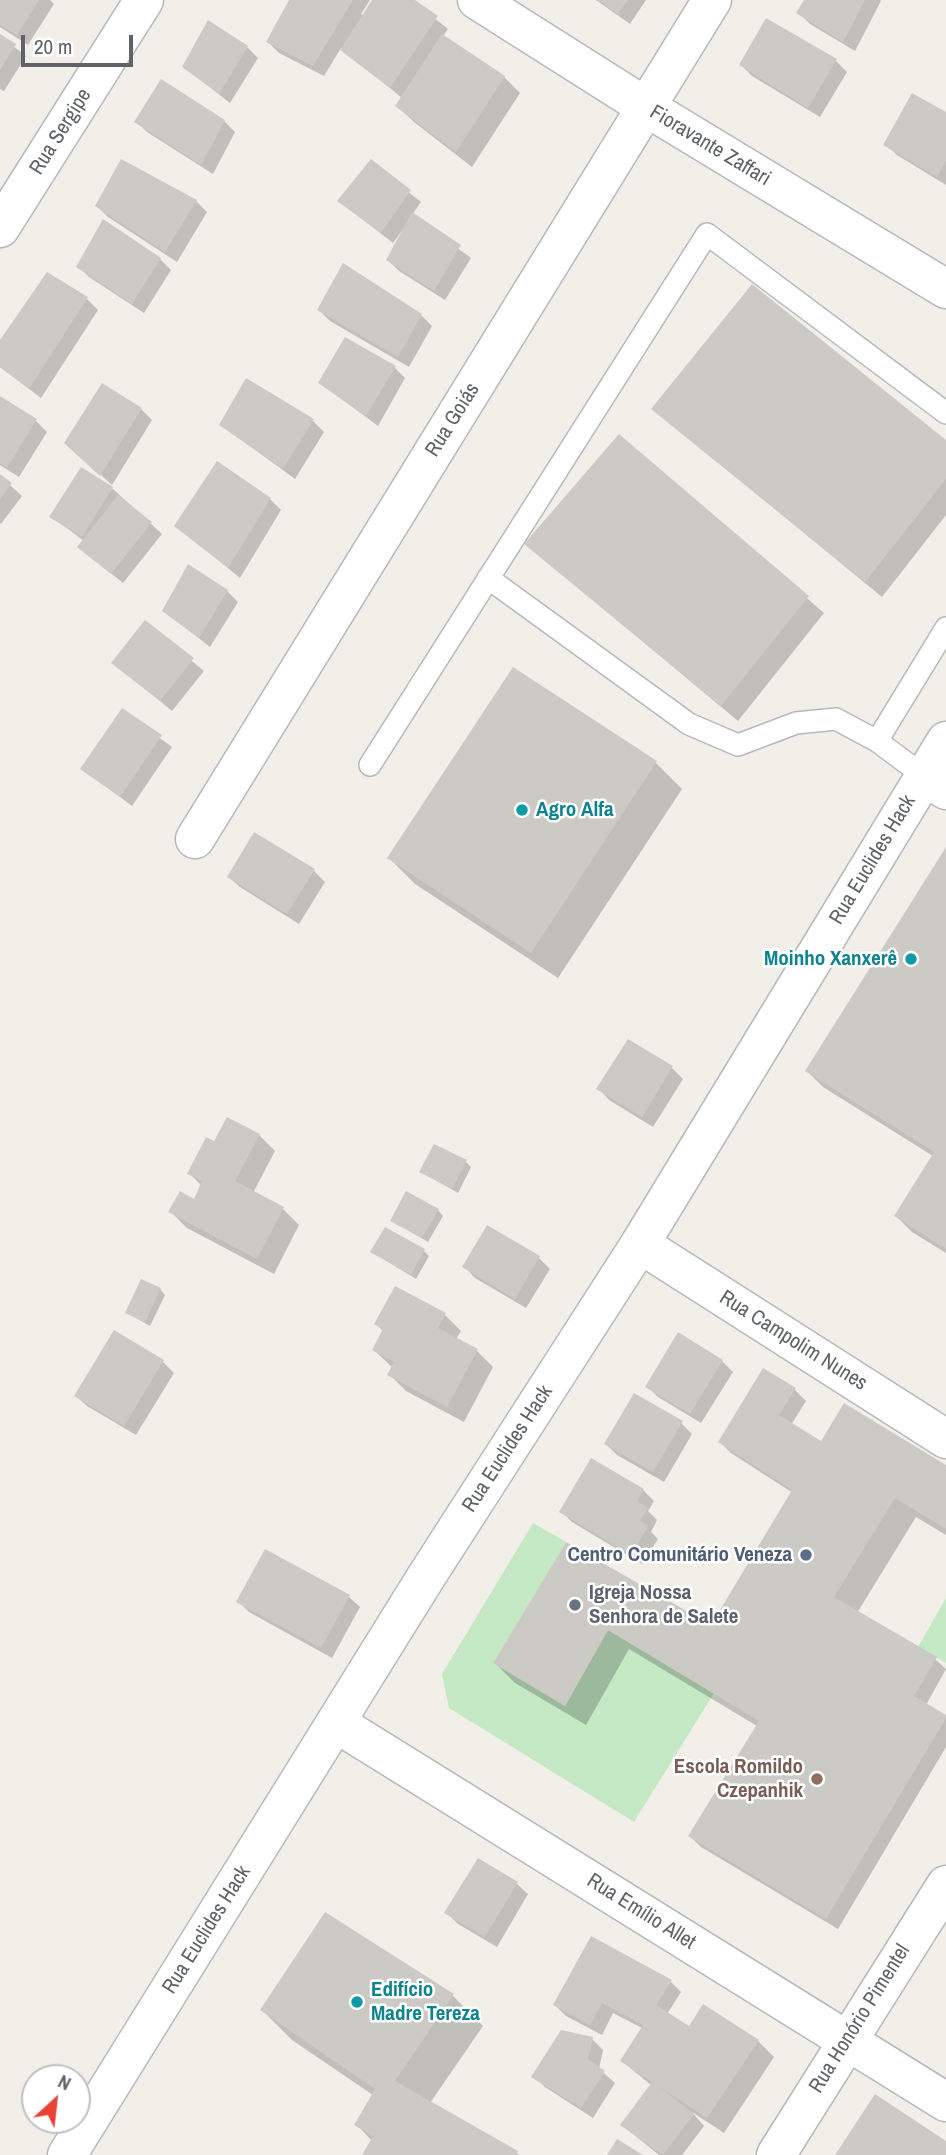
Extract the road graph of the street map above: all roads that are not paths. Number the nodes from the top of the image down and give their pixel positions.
1 (144, 0) edge
2 (477, 0) edge
3 (712, 0) edge
4 (646, 107) junction
5 (0, 228) edge
6 (946, 289) edge
7 (946, 413) edge
8 (488, 578) junction
9 (946, 628) edge
10 (877, 741) junction
11 (946, 741) edge
12 (370, 765) dead end
13 (935, 783) edge
14 (195, 839) dead end
15 (640, 1244) junction
16 (946, 1439) edge
17 (336, 1723) junction
18 (946, 1885) edge
19 (846, 2040) junction
20 (946, 2102) edge
21 (66, 2155) edge
22 (776, 2155) edge

1 - 5 street, Rua Sergipe
2 - 4 street, Fioravante Zaffari
3 - 4 street, Rua Goiás
4 - 6 street, Fioravante Zaffari
4 - 14 street, Rua Goiás
7 - 8 lane
8 - 10 lane
8 - 12 lane
9 - 10 lane
10 - 13 lane
11 - 13 street, Rua Euclides Hack
13 - 15 street, Rua Euclides Hack
15 - 16 street, Rua Campolim Nunes
15 - 17 street, Rua Euclides Hack
17 - 19 street, Rua Emílio Allet
17 - 21 street, Rua Euclides Hack
18 - 19 street, Rua Honório Pimentel
19 - 20 street, Rua Emílio Allet
19 - 22 street, Rua Honório Pimentel

